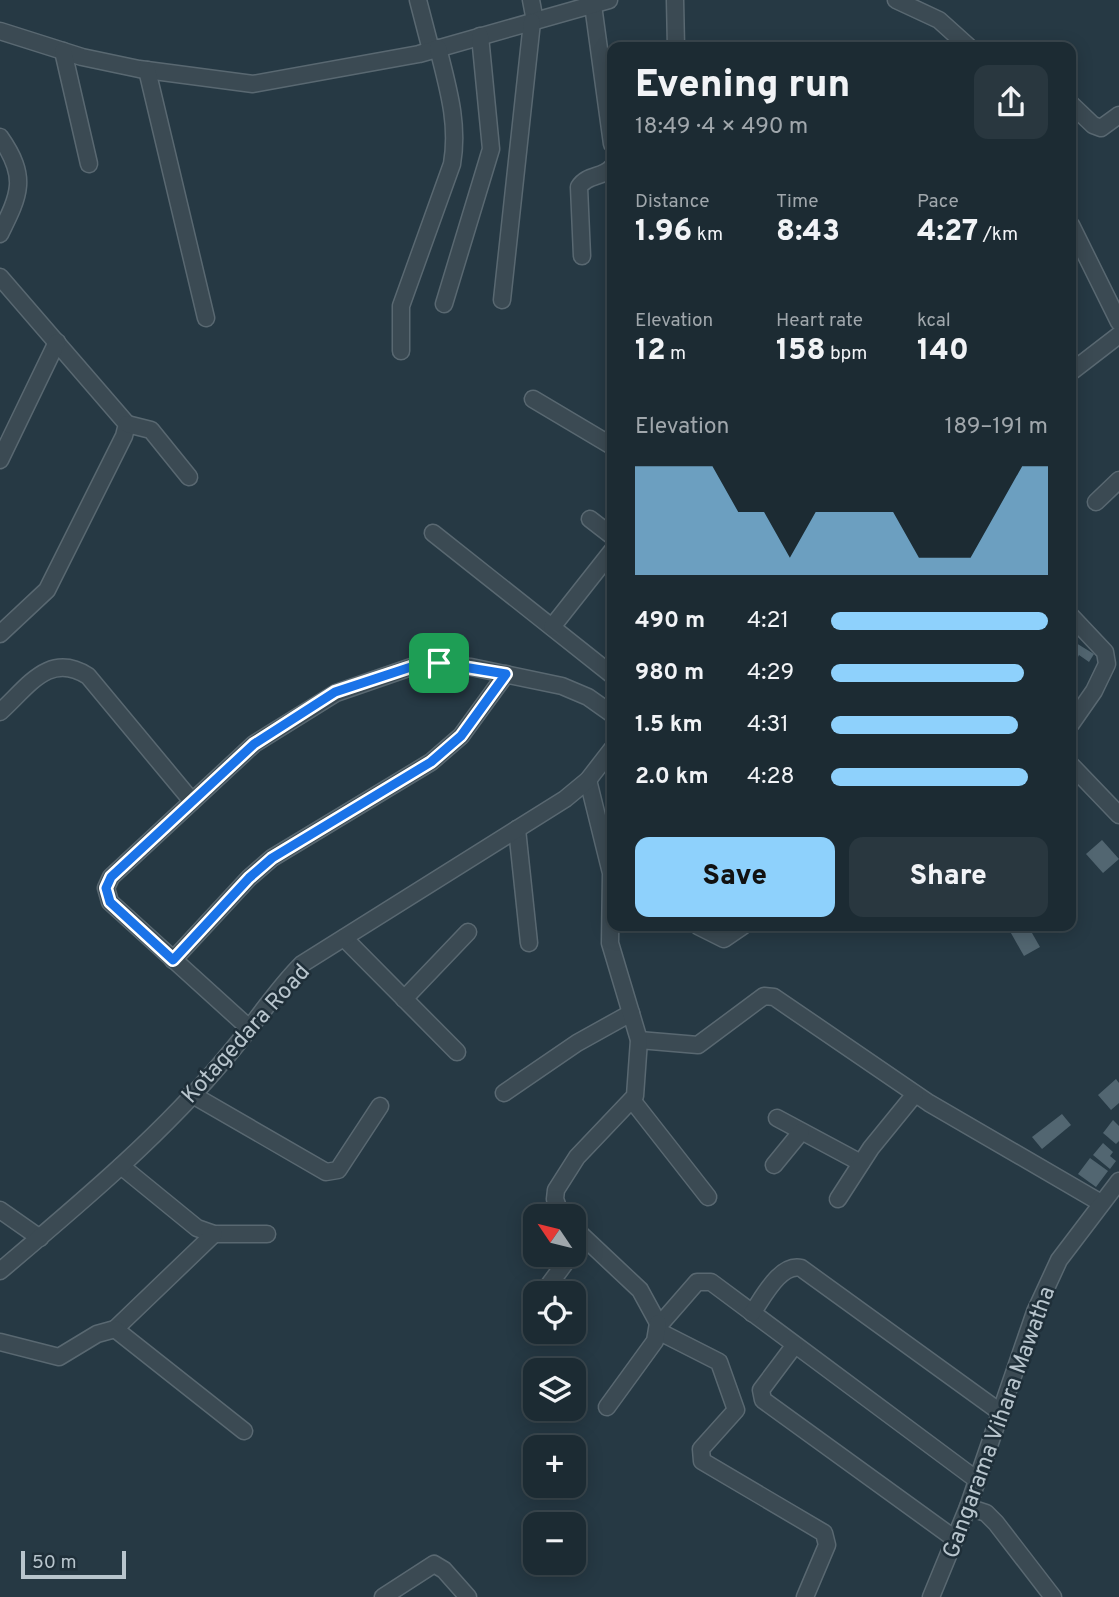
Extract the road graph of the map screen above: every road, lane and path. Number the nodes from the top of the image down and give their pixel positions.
1 (418, 0) edge
2 (531, 0) edge
3 (609, 0) edge
4 (675, 0) edge
5 (896, 0) edge
6 (593, 5) junction
7 (533, 21) junction
8 (0, 31) edge
9 (480, 36) junction
10 (676, 42) edge
11 (963, 42) edge
12 (435, 49) junction
13 (64, 51) junction
14 (147, 70) junction
15 (607, 107) edge
16 (1076, 109) edge
17 (1119, 115) edge
18 (0, 137) edge
19 (89, 164) dead end
20 (607, 173) edge
21 (0, 234) edge
22 (1076, 235) edge
23 (582, 256) dead end
24 (0, 277) edge
25 (502, 300) dead end
26 (444, 304) dead end
27 (206, 318) dead end
28 (1119, 322) edge
29 (1119, 335) edge
30 (57, 342) junction
31 (401, 351) dead end
32 (1076, 369) edge
33 (533, 399) dead end
34 (127, 424) junction
35 (607, 443) edge
36 (0, 460) edge
37 (189, 477) dead end
38 (1119, 480) edge
39 (1096, 502) dead end
40 (590, 519) dead end
41 (607, 532) edge
42 (433, 533) dead end
43 (607, 557) edge
44 (1076, 621) edge
45 (552, 627) junction
46 (0, 634) edge
47 (607, 671) edge
48 (506, 674) junction
49 (607, 711) edge
50 (0, 712) edge
51 (1076, 717) edge
52 (607, 755) edge
53 (1076, 770) edge
54 (588, 780) junction
55 (191, 800) junction
56 (1119, 815) edge
57 (517, 829) junction
58 (607, 854) edge
59 (610, 931) edge
60 (708, 931) edge
61 (736, 931) edge
62 (468, 932) dead end
63 (344, 938) junction
64 (529, 943) dead end
65 (173, 960) junction
66 (404, 999) junction
67 (631, 1013) junction
68 (249, 1028) junction
69 (639, 1040) junction
70 (457, 1052) dead end
71 (504, 1093) dead end
72 (191, 1094) junction
73 (915, 1094) junction
74 (632, 1100) junction
75 (380, 1105) dead end
76 (777, 1118) dead end
77 (801, 1132) junction
78 (861, 1163) junction
79 (774, 1165) dead end
80 (121, 1166) junction
81 (1119, 1181) edge
82 (708, 1197) dead end
83 (838, 1199) dead end
84 (1101, 1203) junction
85 (557, 1204) edge
86 (0, 1210) edge
87 (214, 1234) junction
88 (267, 1234) dead end
89 (40, 1238) junction
90 (586, 1239) edge
91 (562, 1267) edge
92 (0, 1271) edge
93 (551, 1281) edge
94 (752, 1313) junction
95 (658, 1327) junction
96 (116, 1329) junction
97 (0, 1342) edge
98 (794, 1346) junction
99 (607, 1407) dead end
100 (1000, 1412) junction
101 (244, 1431) dead end
102 (977, 1480) junction
103 (968, 1507) junction
104 (955, 1539) junction
105 (383, 1597) edge
106 (468, 1597) edge
107 (805, 1597) edge
108 (931, 1597) edge
109 (1053, 1597) edge

1 - 12 street
2 - 7 street
3 - 6 street
4 - 10 street
5 - 11 street
6 - 7 street
6 - 15 street
7 - 9 street
7 - 25 street
8 - 13 street
9 - 12 street
9 - 26 street
12 - 14 street
12 - 31 street
13 - 14 street
13 - 19 street
14 - 27 street
16 - 17 street
18 - 21 street
20 - 23 street
22 - 28 street
24 - 30 street
29 - 32 street
30 - 34 street
30 - 36 street
33 - 35 street
34 - 37 street
34 - 46 street
38 - 39 street
40 - 41 street
42 - 45 street
43 - 45 street
44 - 51 street
45 - 47 street
48 - 49 street
48 - 55 street
48 - 65 street
50 - 55 street
52 - 54 street, Kotagedara Road
53 - 56 street
54 - 57 street, Kotagedara Road
54 - 58 street
55 - 65 street
57 - 63 street, Kotagedara Road
57 - 64 street
59 - 67 street
60 - 61 street
62 - 66 street
63 - 66 street
63 - 68 street, Kotagedara Road
65 - 68 street
66 - 70 street
67 - 69 street
67 - 71 street
68 - 72 street, Kotagedara Road
69 - 73 street
69 - 74 street
72 - 75 street
72 - 80 street, Kotagedara Road
73 - 78 street
73 - 84 street
74 - 82 street
74 - 85 street
76 - 77 street
77 - 78 street
77 - 79 street
78 - 83 street
80 - 87 street
80 - 89 street, Kotagedara Road
81 - 84 street, Gangarama Vihara Mawatha
84 - 100 street, Gangarama Vihara Mawatha
86 - 89 street
87 - 88 street
87 - 96 street
89 - 92 street, Kotagedara Road
90 - 95 street
91 - 93 street
94 - 95 street
94 - 98 street
94 - 100 street
95 - 99 street
95 - 107 street
96 - 97 street
96 - 101 street
98 - 102 street
98 - 104 street
100 - 102 street, Gangarama Vihara Mawatha
102 - 103 street, Gangarama Vihara Mawatha
103 - 104 street, Gangarama Vihara Mawatha
103 - 109 street
104 - 108 street, Gangarama Vihara Mawatha
105 - 106 street

